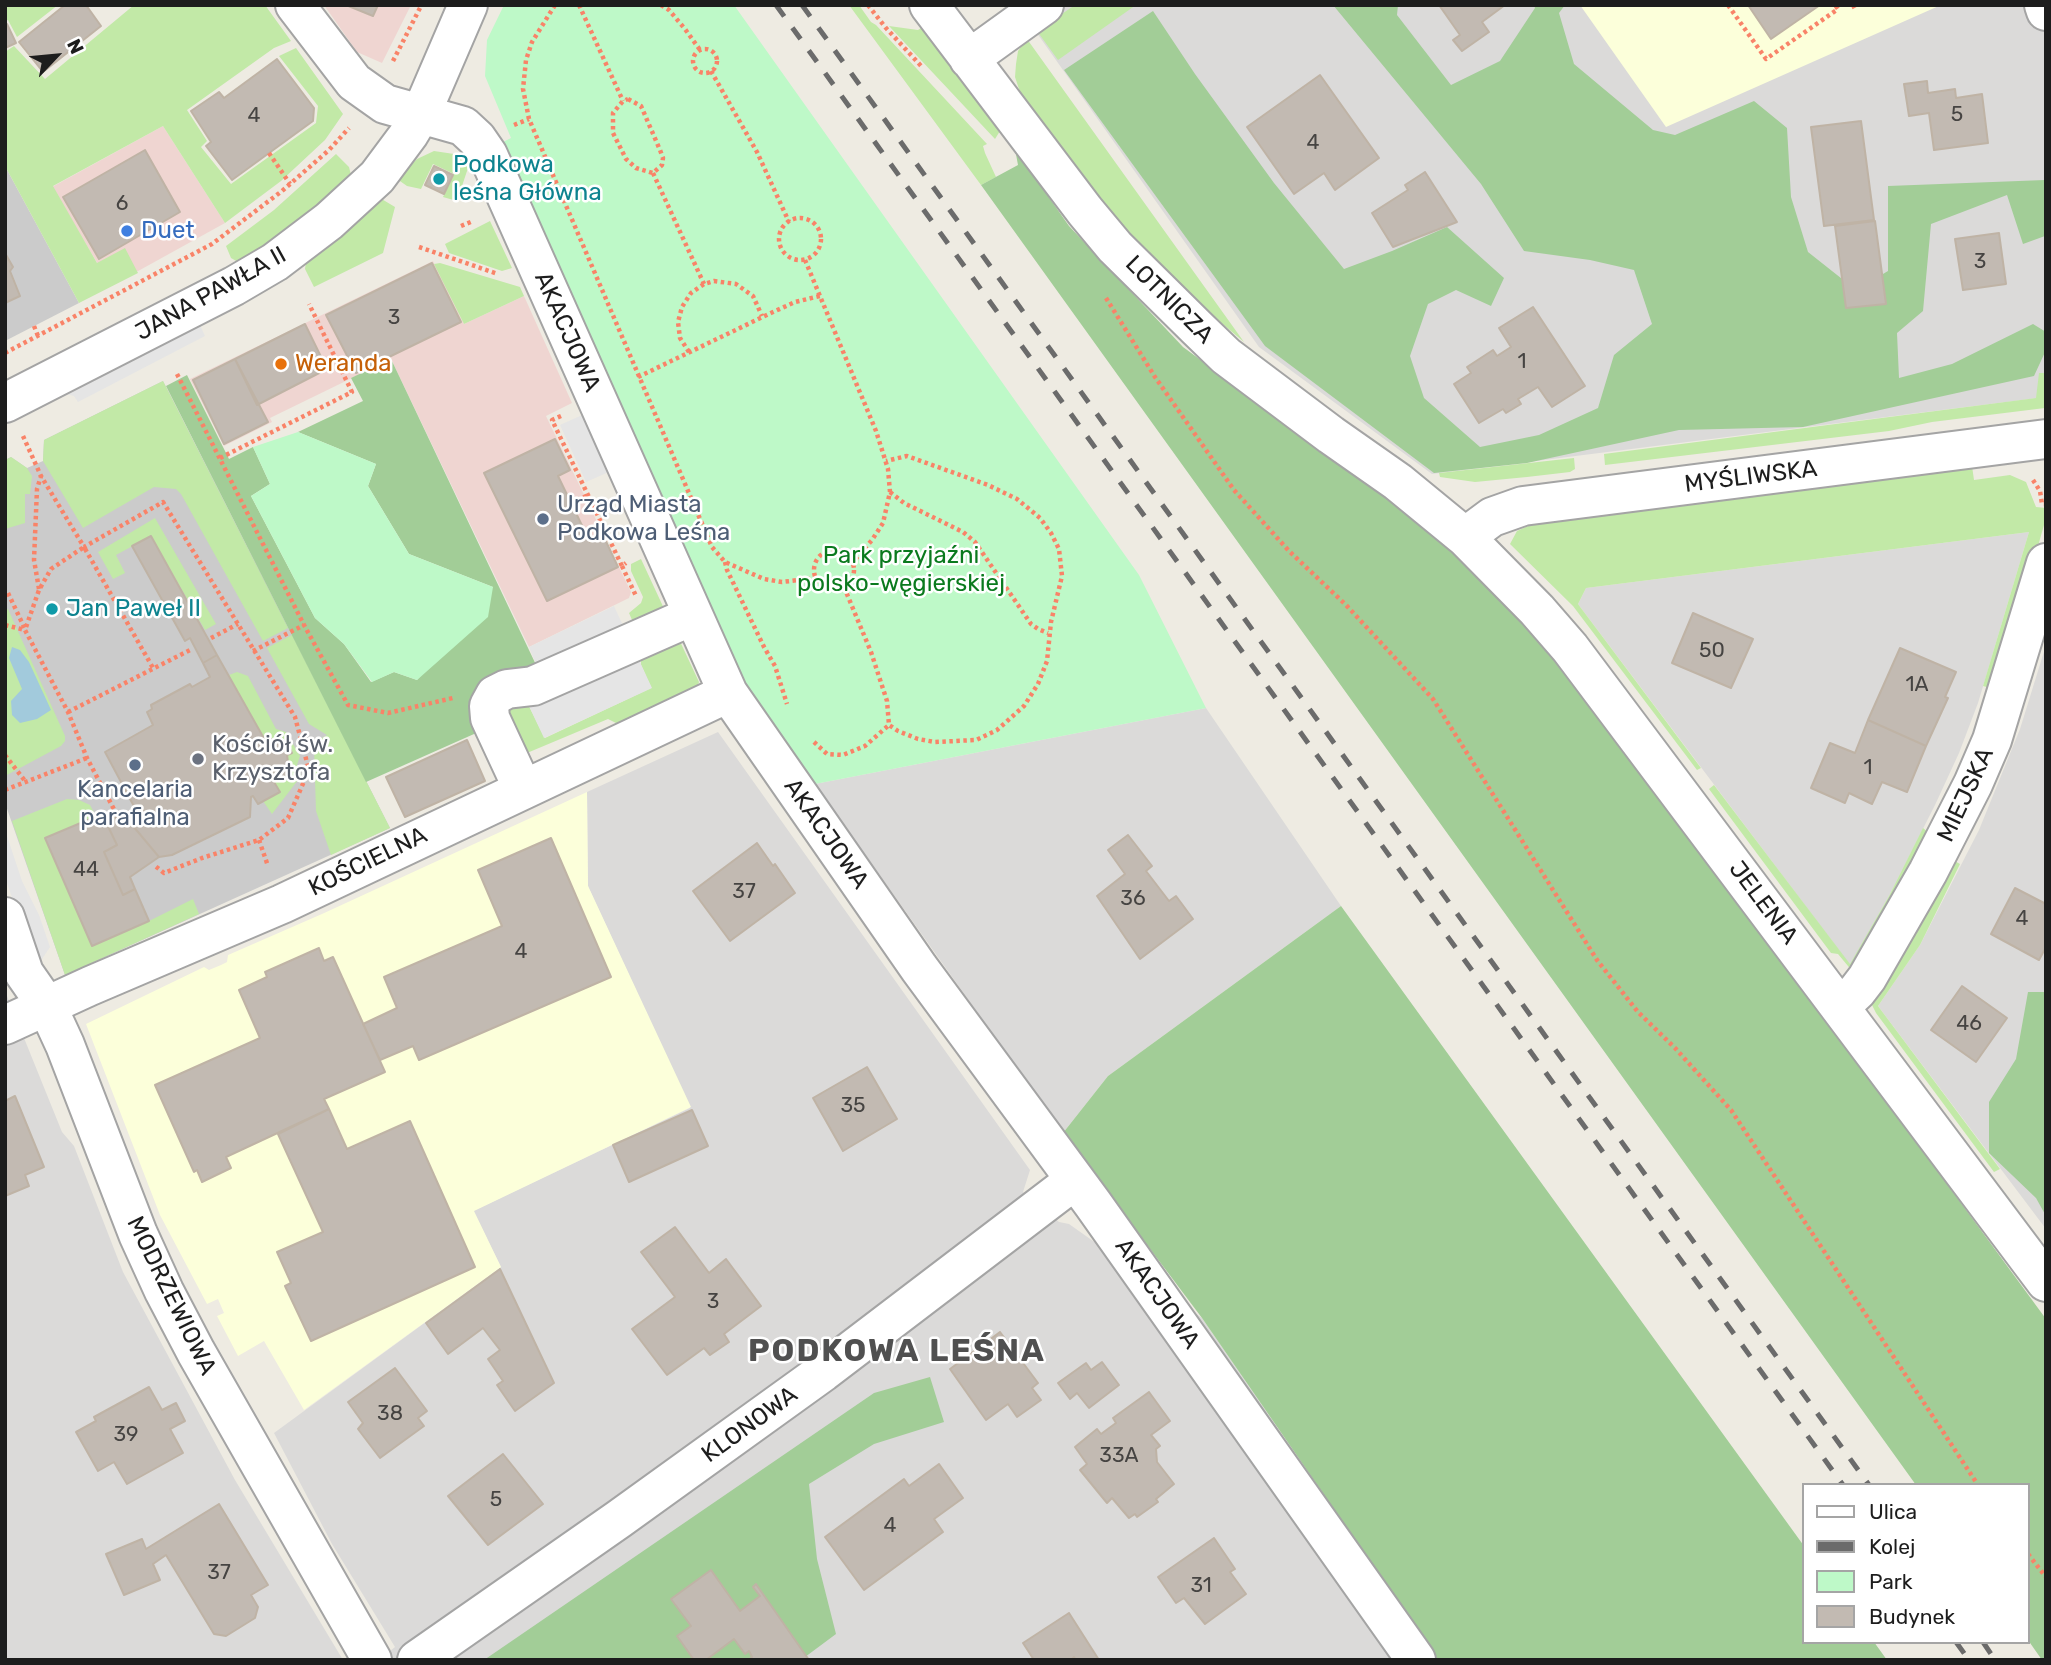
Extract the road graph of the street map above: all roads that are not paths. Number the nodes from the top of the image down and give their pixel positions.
1 (295, 5) edge
2 (468, 5) edge
3 (929, 5) edge
4 (1044, 5) edge
5 (2044, 5) edge
6 (2046, 10) edge
7 (969, 59) junction
8 (421, 114) junction
9 (5, 402) edge
10 (2046, 439) edge
11 (1465, 537) junction
12 (2046, 562) edge
13 (692, 616) junction
14 (728, 693) junction
15 (523, 789) junction
16 (5, 917) edge
17 (47, 1006) junction
18 (1841, 1006) junction
19 (5, 1025) edge
20 (1075, 1180) junction
21 (2046, 1282) edge
22 (372, 1660) edge
23 (417, 1660) edge
24 (1416, 1660) edge

1 - 8 street, AKACJOWA
2 - 8 street, JANA PAWŁA II
3 - 7 street, LOTNICZA
4 - 7 street
5 - 6 street
7 - 11 street, LOTNICZA
8 - 9 street, JANA PAWŁA II
8 - 13 street, AKACJOWA
10 - 11 street, MYŚLIWSKA
11 - 18 street, JELENIA
12 - 18 street, MIEJSKA
13 - 14 street, AKACJOWA
13 - 15 street
14 - 15 street, KOŚCIELNA
14 - 20 street, AKACJOWA
15 - 17 street, KOŚCIELNA
16 - 17 street, MODRZEWIOWA
17 - 19 street, KOŚCIELNA
17 - 22 street, MODRZEWIOWA
18 - 21 street, JELENIA
20 - 23 street, KLONOWA
20 - 24 street, AKACJOWA

